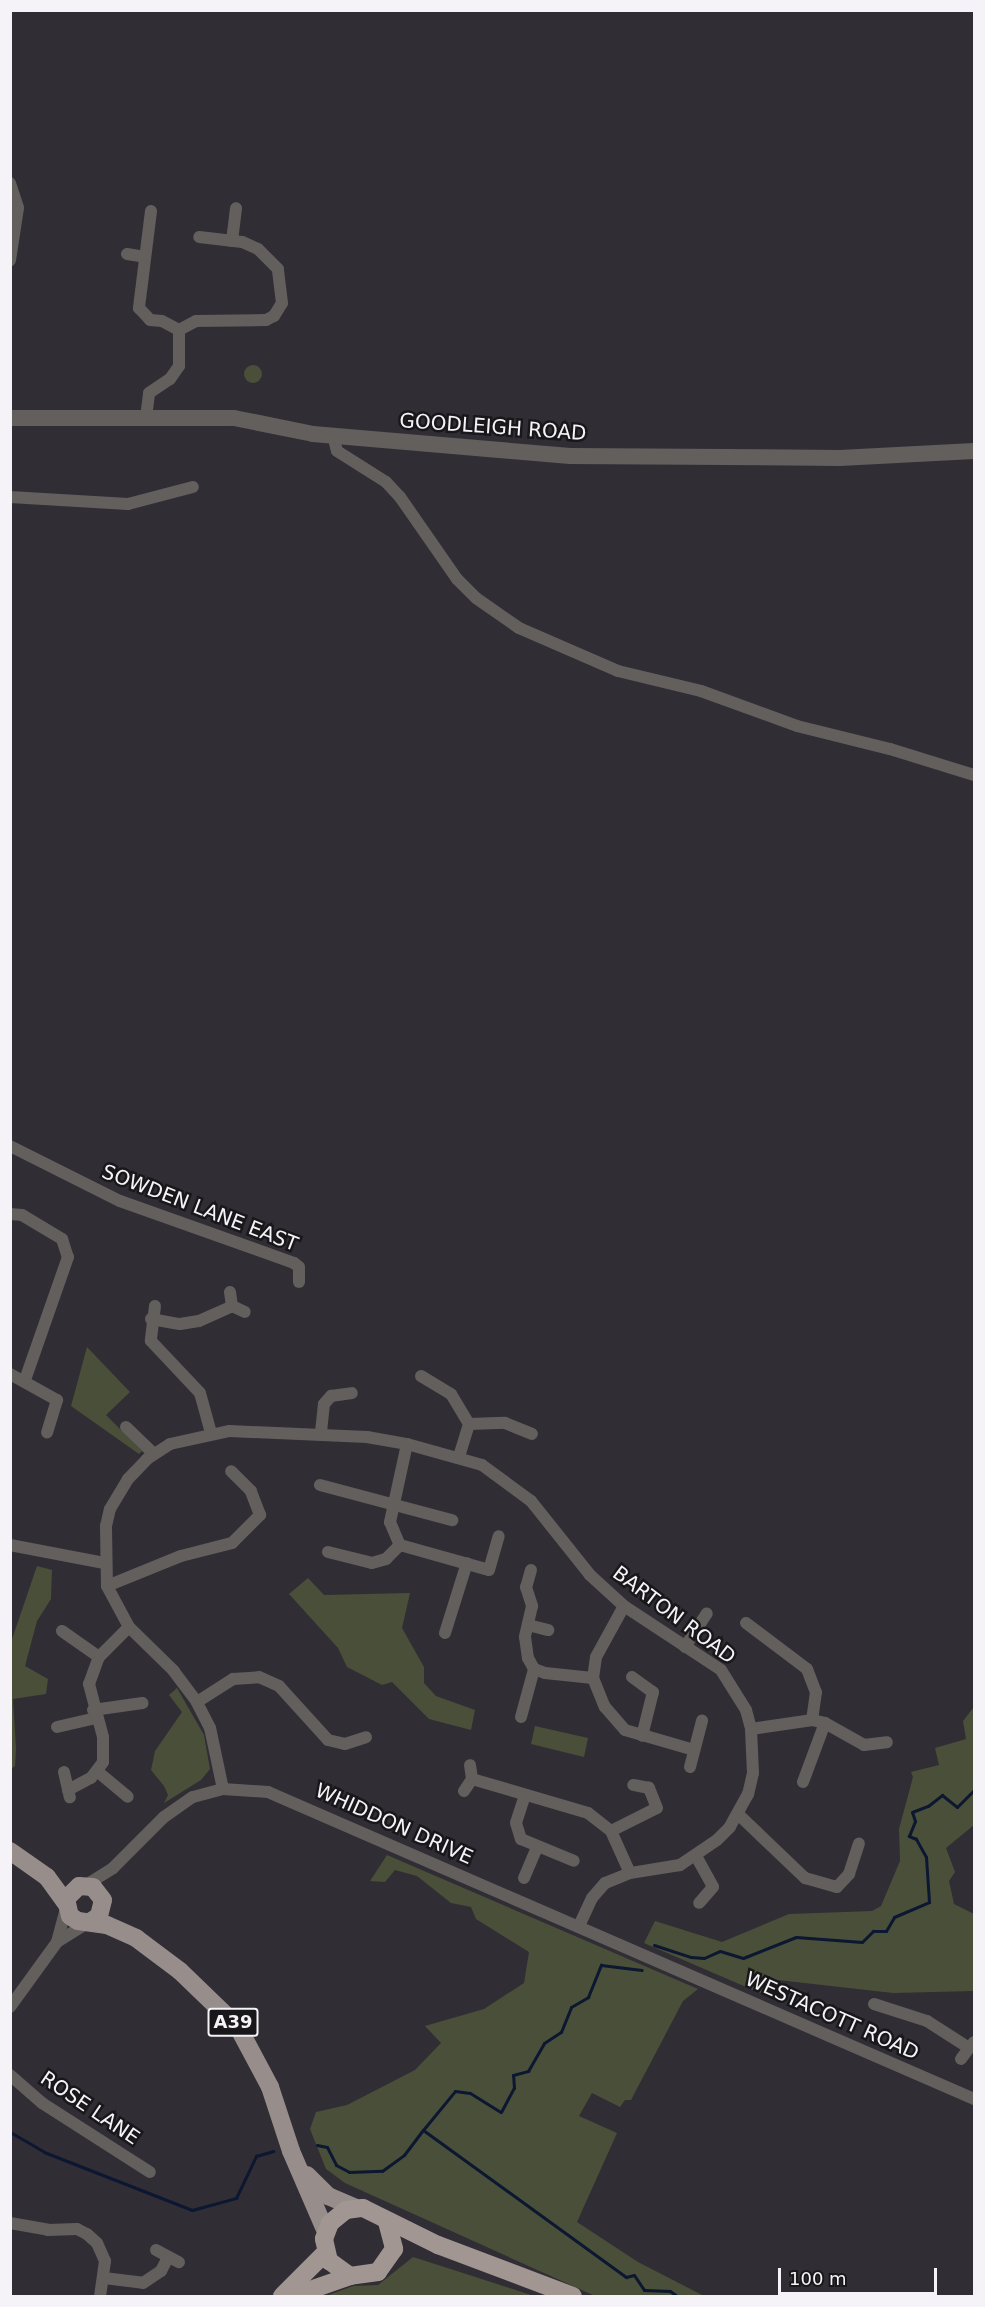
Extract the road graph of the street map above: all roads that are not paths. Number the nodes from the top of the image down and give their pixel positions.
1 (10, 183) edge
2 (236, 208) dead end
3 (151, 211) dead end
4 (199, 237) dead end
5 (232, 241) junction
6 (127, 254) dead end
7 (145, 257) junction
8 (10, 260) edge
9 (179, 330) junction
10 (10, 418) edge
11 (146, 418) junction
12 (333, 435) junction
13 (975, 451) edge
14 (193, 487) dead end
15 (10, 497) edge
16 (975, 775) edge
17 (10, 1146) edge
18 (10, 1214) edge
19 (299, 1282) dead end
20 (230, 1292) dead end
21 (155, 1306) dead end
22 (232, 1306) junction
23 (244, 1312) dead end
24 (151, 1319) junction
25 (10, 1374) edge
26 (421, 1376) dead end
27 (25, 1380) junction
28 (352, 1393) dead end
29 (469, 1424) junction
30 (126, 1427) dead end
31 (47, 1432) dead end
32 (321, 1432) junction
33 (211, 1433) junction
34 (532, 1434) dead end
35 (407, 1444) junction
36 (154, 1454) junction
37 (459, 1457) junction
38 (231, 1471) dead end
39 (320, 1485) dead end
40 (392, 1504) junction
41 (452, 1520) dead end
42 (499, 1536) dead end
43 (10, 1545) edge
44 (400, 1545) junction
45 (328, 1552) dead end
46 (104, 1563) junction
47 (467, 1563) junction
48 (531, 1570) dead end
49 (107, 1586) junction
50 (624, 1606) junction
51 (707, 1613) dead end
52 (746, 1623) dead end
53 (528, 1624) junction
54 (129, 1627) junction
55 (548, 1630) dead end
56 (62, 1631) dead end
57 (445, 1633) dead end
58 (685, 1647) junction
59 (99, 1657) junction
60 (534, 1669) junction
61 (632, 1677) dead end
62 (592, 1678) junction
63 (197, 1702) junction
64 (143, 1703) dead end
65 (94, 1714) junction
66 (520, 1717) dead end
67 (812, 1720) junction
68 (702, 1721) dead end
69 (825, 1723) junction
70 (57, 1727) dead end
71 (751, 1730) junction
72 (642, 1736) junction
73 (366, 1737) dead end
74 (887, 1742) dead end
75 (694, 1750) junction
76 (470, 1765) dead end
77 (690, 1767) dead end
78 (97, 1771) junction
79 (64, 1772) dead end
80 (472, 1779) junction
81 (803, 1782) dead end
82 (633, 1785) dead end
83 (223, 1789) junction
84 (465, 1791) dead end
85 (525, 1795) junction
86 (128, 1797) dead end
87 (738, 1814) junction
88 (611, 1831) junction
89 (859, 1844) dead end
90 (537, 1848) junction
91 (10, 1851) edge
92 (696, 1856) junction
93 (574, 1861) dead end
94 (113, 1868) junction
95 (630, 1873) junction
96 (524, 1878) dead end
97 (73, 1896) junction
98 (103, 1901) junction
99 (699, 1903) dead end
100 (89, 1922) junction
101 (579, 1926) junction
102 (125, 1932) junction
103 (57, 1942) junction
104 (673, 1968) joint
105 (874, 2004) dead end
106 (10, 2007) edge
107 (972, 2045) edge
108 (961, 2059) dead end
109 (10, 2074) edge
110 (975, 2099) edge
111 (291, 2151) junction
112 (150, 2172) dead end
113 (356, 2208) junction
114 (387, 2222) junction
115 (10, 2223) edge
116 (326, 2232) junction
117 (438, 2246) junction
118 (156, 2250) dead end
119 (326, 2253) junction
120 (391, 2258) junction
121 (350, 2276) junction
122 (104, 2277) junction
123 (100, 2296) edge
124 (282, 2296) edge
125 (292, 2296) edge
126 (573, 2296) edge

1 - 8 street
2 - 5 street
3 - 7 street
4 - 5 street
5 - 9 street
6 - 7 street
7 - 9 street
9 - 11 street
10 - 11 street, GOODLEIGH ROAD
11 - 12 street, GOODLEIGH ROAD
12 - 13 street, GOODLEIGH ROAD
12 - 16 street
14 - 15 street
17 - 19 street, SOWDEN LANE EAST
18 - 27 street
20 - 22 street
21 - 24 street
22 - 23 street
22 - 24 street
24 - 33 street
25 - 27 street
26 - 29 street
27 - 31 street
28 - 32 street
29 - 34 street
29 - 37 street
30 - 36 street
32 - 33 street, BARTON ROAD
32 - 35 street, BARTON ROAD
33 - 36 street, BARTON ROAD
35 - 37 street, BARTON ROAD
35 - 40 street
36 - 46 street, BARTON ROAD
37 - 50 street, BARTON ROAD
38 - 49 street
39 - 40 street
40 - 41 street
40 - 44 street
42 - 47 street
43 - 46 street
44 - 45 street
44 - 47 street
46 - 49 street, BARTON ROAD
47 - 57 street
48 - 53 street
49 - 54 street, BARTON ROAD
50 - 58 street, BARTON ROAD
50 - 62 street
51 - 58 street
52 - 67 street
53 - 55 street
53 - 60 street
54 - 59 street
54 - 63 street, BARTON ROAD
56 - 59 street
58 - 71 street, BARTON ROAD
59 - 65 street
60 - 62 street
60 - 66 street
61 - 72 street
62 - 72 street
63 - 73 street
63 - 83 street, BARTON ROAD
64 - 65 street
65 - 70 street
65 - 78 street
67 - 69 street
67 - 71 street
68 - 75 street
69 - 74 street
69 - 81 street
71 - 87 street, BARTON ROAD
72 - 75 street
75 - 77 street
76 - 80 street
78 - 79 street
78 - 86 street
80 - 84 street
80 - 85 street
82 - 88 street
83 - 94 street, WHIDDON DRIVE
83 - 101 street, WHIDDON DRIVE
85 - 88 street
85 - 90 street
87 - 89 street
87 - 92 street, BARTON ROAD
88 - 95 street
90 - 93 street
90 - 96 street
91 - 97 main road
92 - 95 street, BARTON ROAD
92 - 99 street
94 - 97 street, WHIDDON DRIVE
94 - 98 street, WHIDDON DRIVE
95 - 101 street, BARTON ROAD
97 - 98 main road
97 - 100 main road
97 - 103 street
98 - 100 main road
98 - 102 main road, A39
100 - 102 main road, A39
100 - 103 street
101 - 104 street, WHIDDON DRIVE
102 - 111 main road, A39
103 - 106 street
104 - 110 street, WESTACOTT ROAD
105 - 107 street
107 - 108 street
109 - 112 street, ROSE LANE
111 - 113 main road, A39
111 - 116 main road, A39
113 - 114 highway
113 - 116 highway
114 - 117 highway
114 - 120 highway
115 - 122 street
116 - 119 highway
117 - 120 highway
117 - 126 highway
118 - 122 street
119 - 121 highway
119 - 124 highway
120 - 121 highway
121 - 125 highway
122 - 123 street

